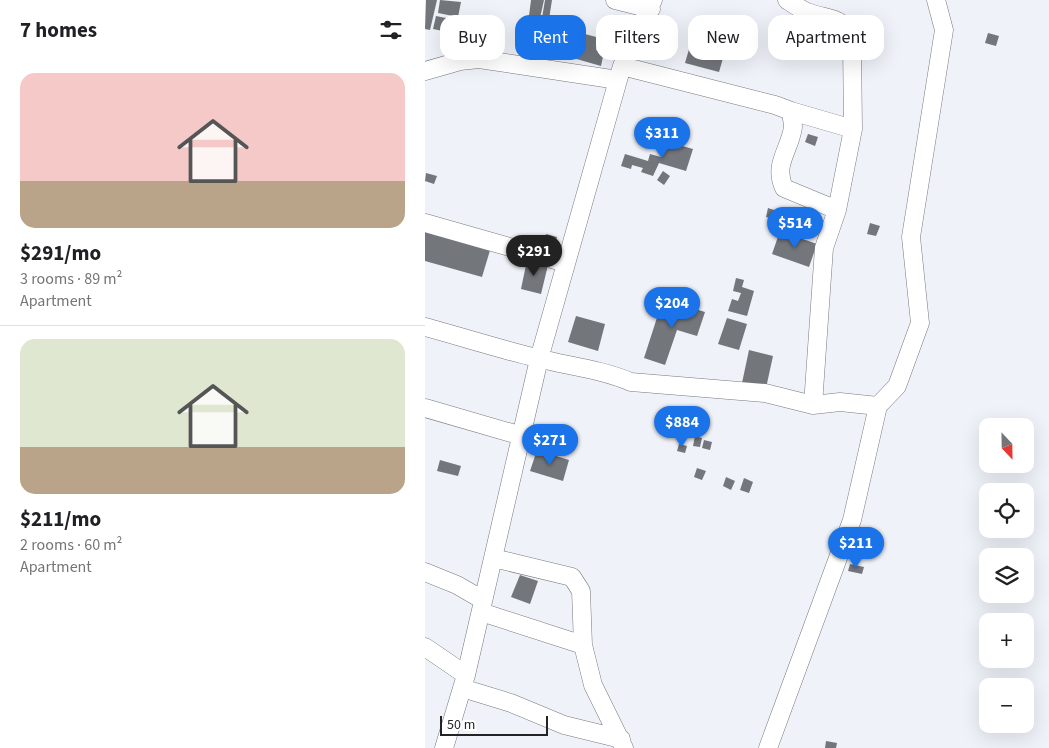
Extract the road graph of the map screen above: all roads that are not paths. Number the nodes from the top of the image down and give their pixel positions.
1 (615, 0) edge
2 (787, 0) edge
3 (936, 0) edge
4 (652, 5) edge
5 (425, 71) edge
6 (620, 73) junction
7 (791, 111) junction
8 (853, 129) junction
9 (837, 210) junction
10 (425, 223) edge
11 (567, 263) junction
12 (425, 327) edge
13 (539, 359) junction
14 (813, 404) junction
15 (878, 406) junction
16 (425, 408) edge
17 (522, 436) junction
18 (493, 558) junction
19 (425, 572) edge
20 (482, 606) junction
21 (583, 646) junction
22 (425, 647) edge
23 (464, 682) junction
24 (622, 744) edge
25 (445, 748) edge
26 (768, 748) edge

1 - 4 street
2 - 8 street
3 - 15 street
4 - 6 street
5 - 6 street
6 - 7 street
6 - 11 street
7 - 8 street
7 - 9 street
8 - 9 street
9 - 14 street
10 - 11 street
11 - 13 street
12 - 13 street
13 - 14 street
13 - 17 street
14 - 15 street
15 - 26 street
16 - 17 street
17 - 18 street
18 - 20 street
18 - 21 street
19 - 20 street
20 - 21 street
20 - 23 street
21 - 24 street
22 - 23 street
23 - 24 street
23 - 25 street

